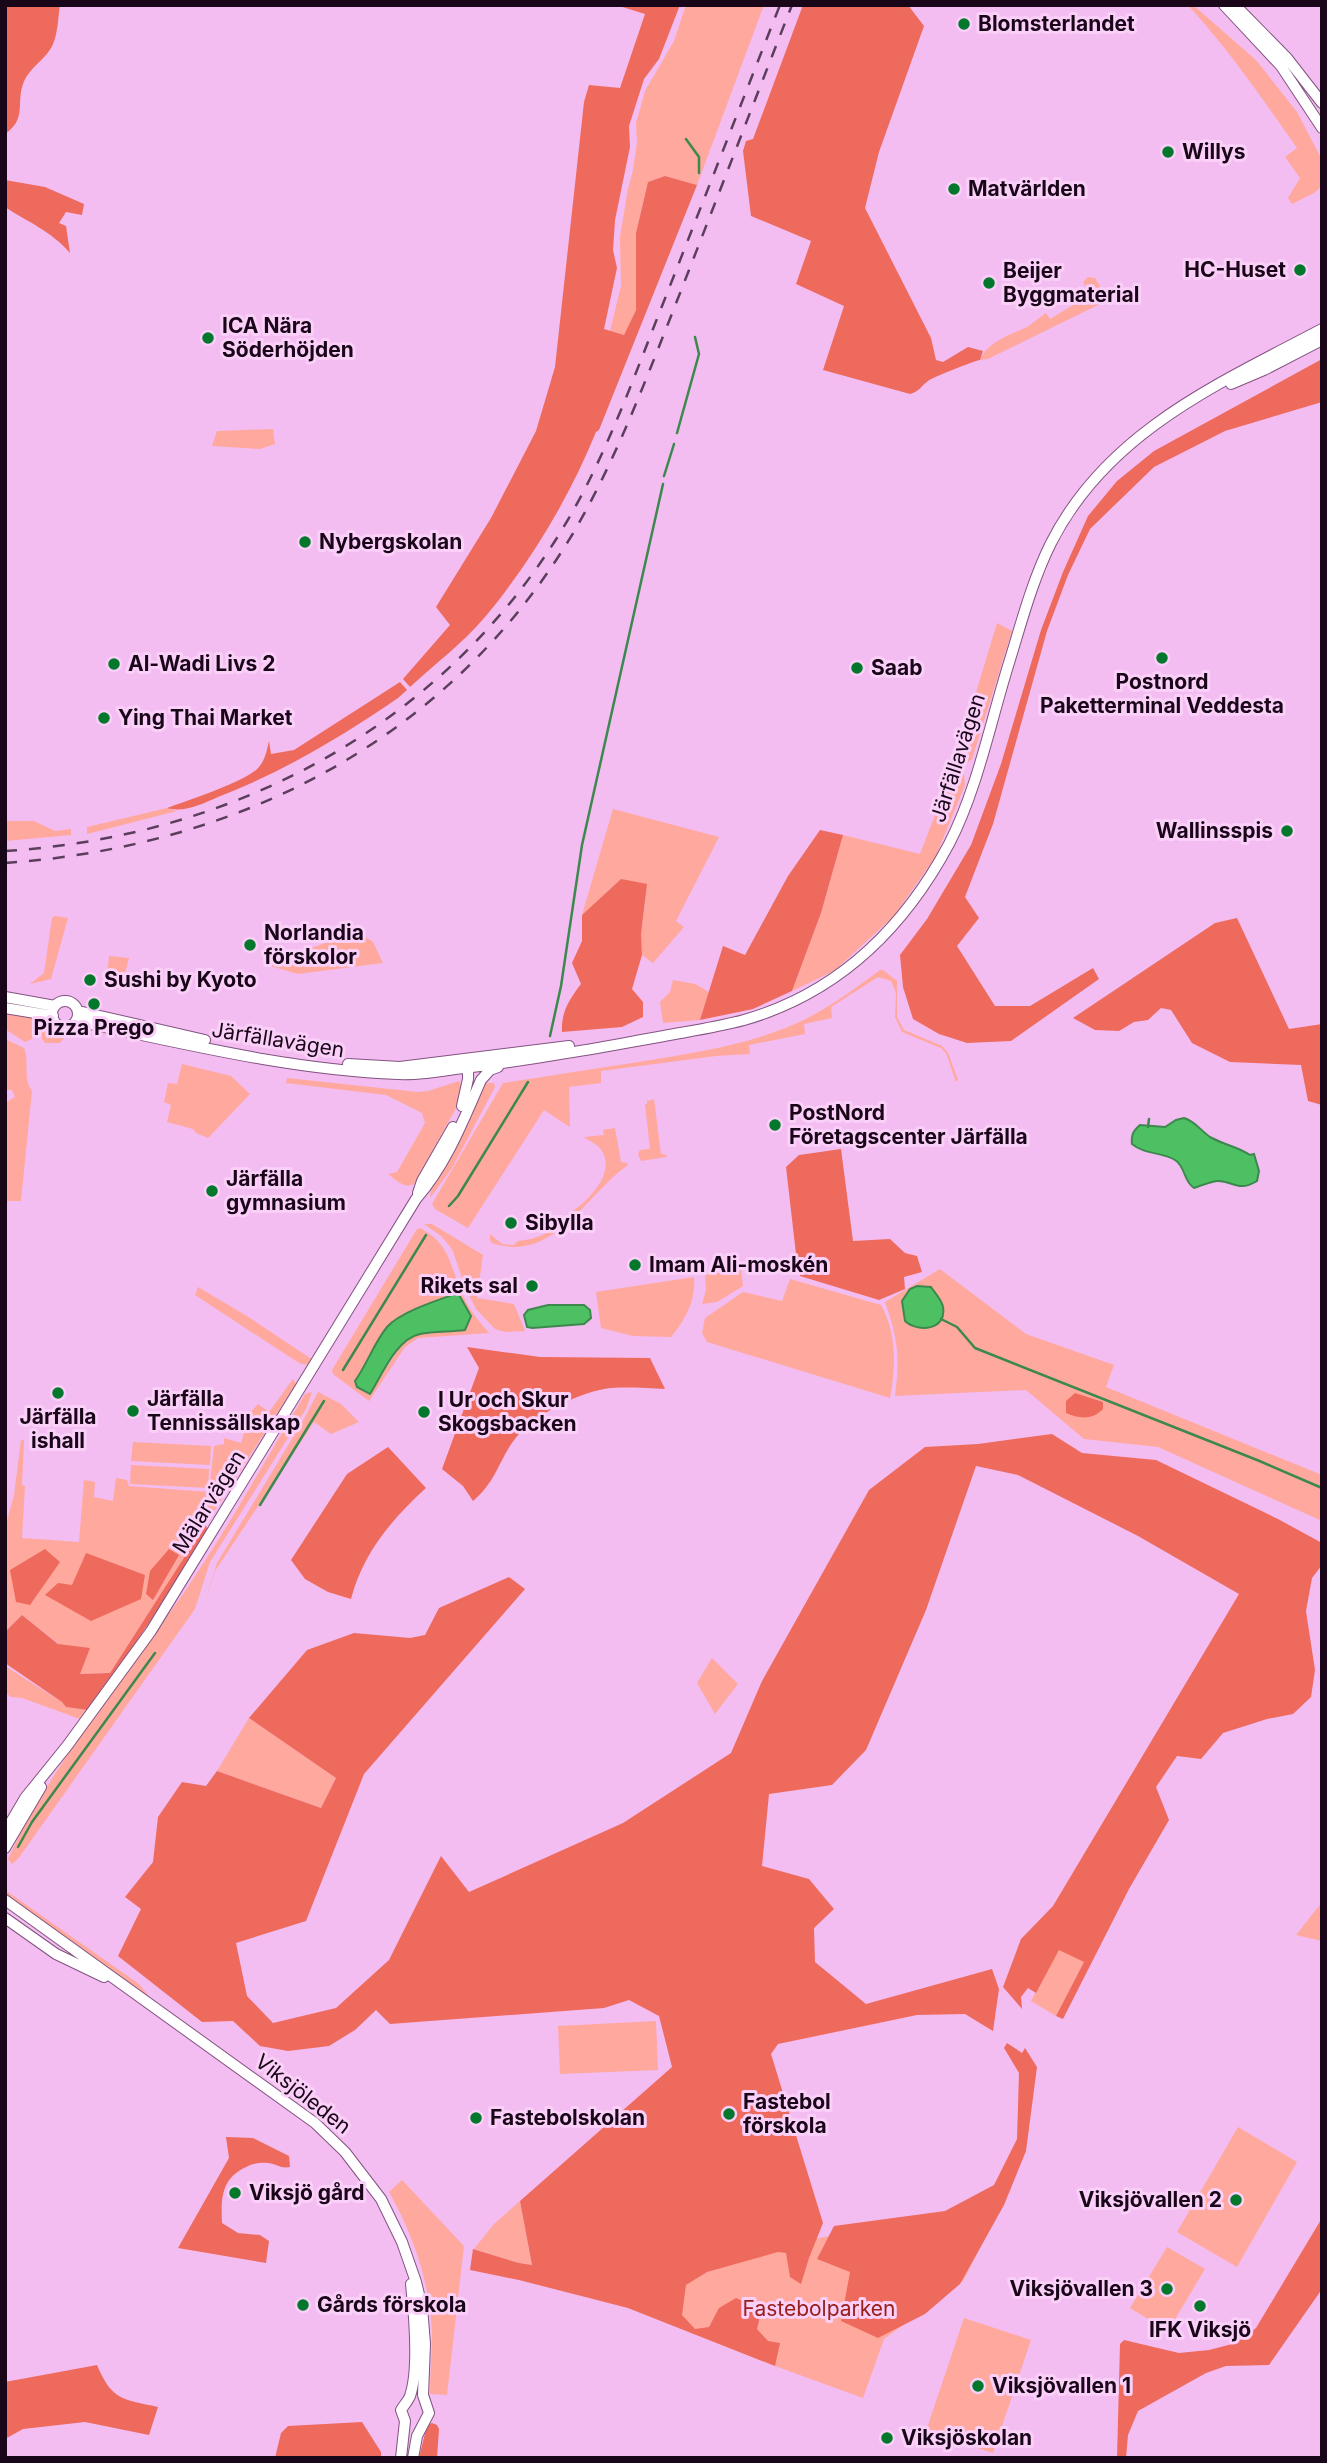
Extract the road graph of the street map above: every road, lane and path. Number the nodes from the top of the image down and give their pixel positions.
1 (1224, 5) edge
2 (1235, 5) edge
3 (1322, 103) edge
4 (1322, 128) edge
5 (1322, 329) edge
6 (1322, 340) edge
7 (1200, 397) junction
8 (5, 997) edge
9 (5, 1008) edge
10 (54, 1011) junction
11 (77, 1016) junction
12 (662, 1036) junction
13 (513, 1061) junction
14 (472, 1063) junction
15 (433, 1072) junction
16 (468, 1098) junction
17 (67, 1746) junction
18 (5, 1832) edge
19 (5, 1848) edge
20 (5, 1900) edge
21 (5, 1918) edge
22 (129, 1989) junction
23 (410, 2267) junction
24 (409, 2400) junction
25 (426, 2404) junction
26 (405, 2421) junction
27 (424, 2423) junction
28 (401, 2458) edge
29 (413, 2458) edge

1 - 4 street
2 - 3 street
5 - 7 street, Järfällavägen
6 - 7 street, Järfällavägen
7 - 12 street, Järfällavägen
8 - 10 street
9 - 10 street
10 - 11 street
10 - 11 street
11 - 14 street, Järfällavägen
11 - 15 street, Järfällavägen
12 - 13 street, Järfällavägen
12 - 14 street, Järfällavägen
13 - 14 street, Järfällavägen
13 - 16 street, Järfällavägen
14 - 15 street, Järfällavägen
14 - 16 street
15 - 16 street
16 - 17 street, Mälarvägen
17 - 18 street, Mälarvägen
17 - 19 street, Mälarvägen
20 - 22 street, Viksjöleden
21 - 22 street, Viksjöleden
22 - 23 street, Viksjöleden
23 - 24 street, Viksjöleden
23 - 25 street, Viksjöleden
24 - 25 street
24 - 26 street
25 - 27 street
26 - 27 street
26 - 28 street
27 - 29 street

